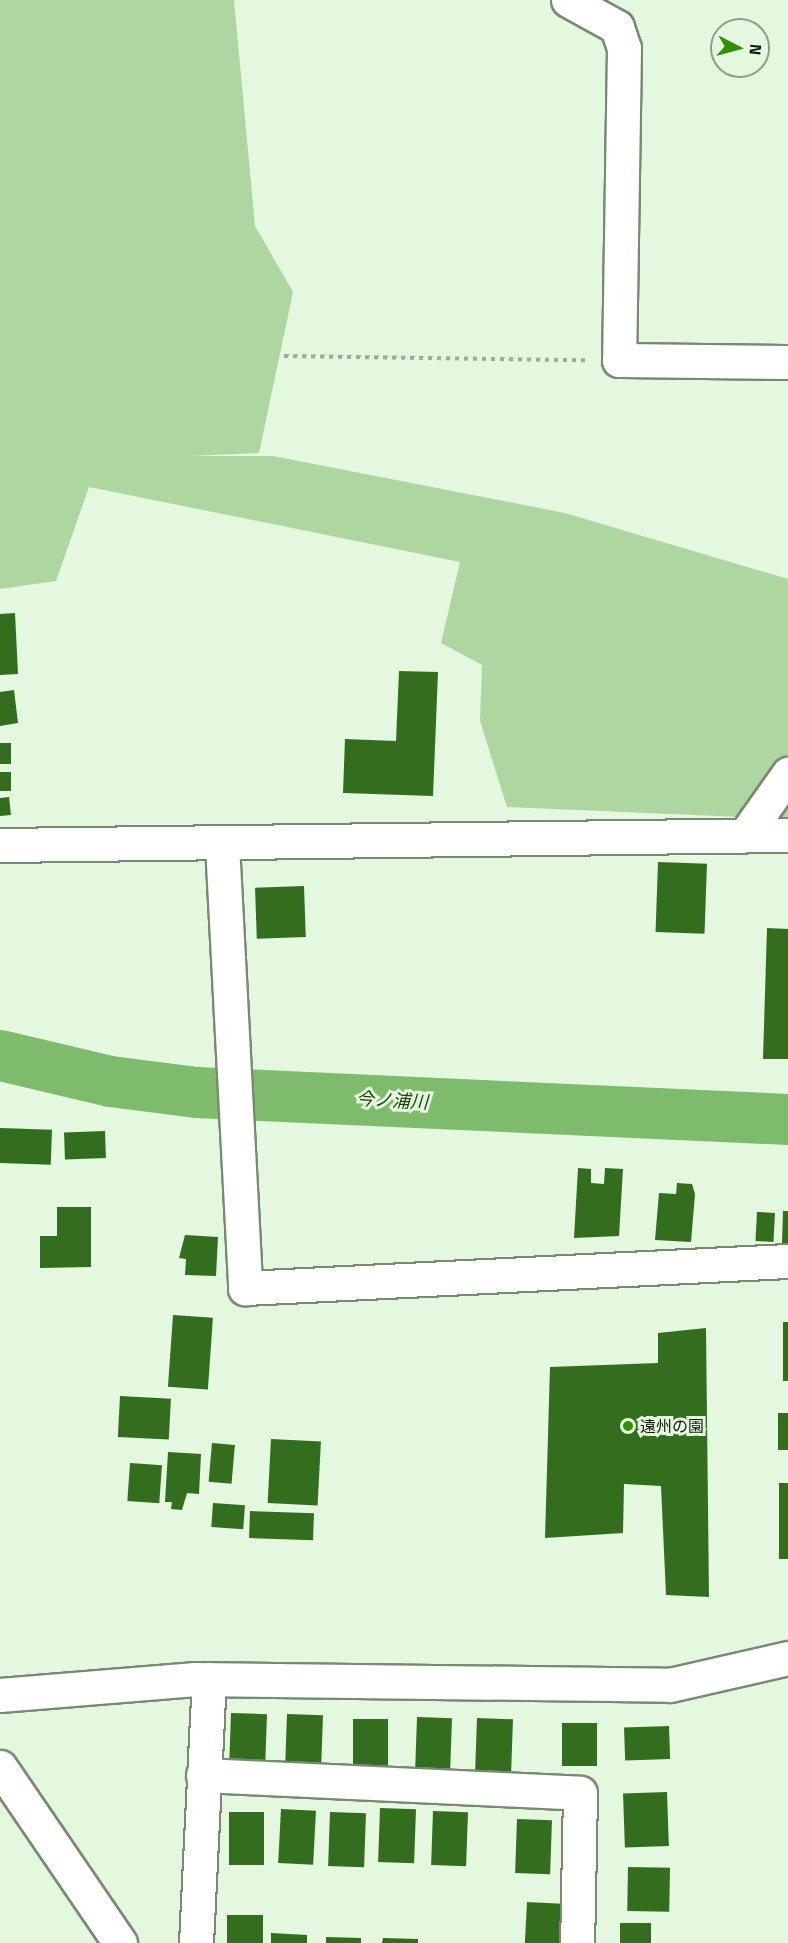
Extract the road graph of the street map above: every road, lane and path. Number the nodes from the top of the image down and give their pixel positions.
1 (568, 0) edge
2 (284, 356) dead end
3 (619, 360) junction
4 (788, 362) edge
5 (788, 774) edge
6 (745, 835) junction
7 (788, 835) edge
8 (222, 844) junction
9 (0, 845) edge
10 (788, 1261) edge
11 (788, 1658) edge
12 (209, 1679) junction
13 (0, 1695) edge
14 (0, 1767) edge
15 (203, 1775) junction
16 (120, 1943) edge
17 (196, 1943) edge
18 (577, 1943) edge

1 - 3 street
2 - 3 path
3 - 4 street
5 - 6 street
6 - 7 street
6 - 8 street
8 - 9 street
8 - 10 street
11 - 12 street
12 - 13 street
12 - 15 street
14 - 16 street
15 - 17 street
15 - 18 street

